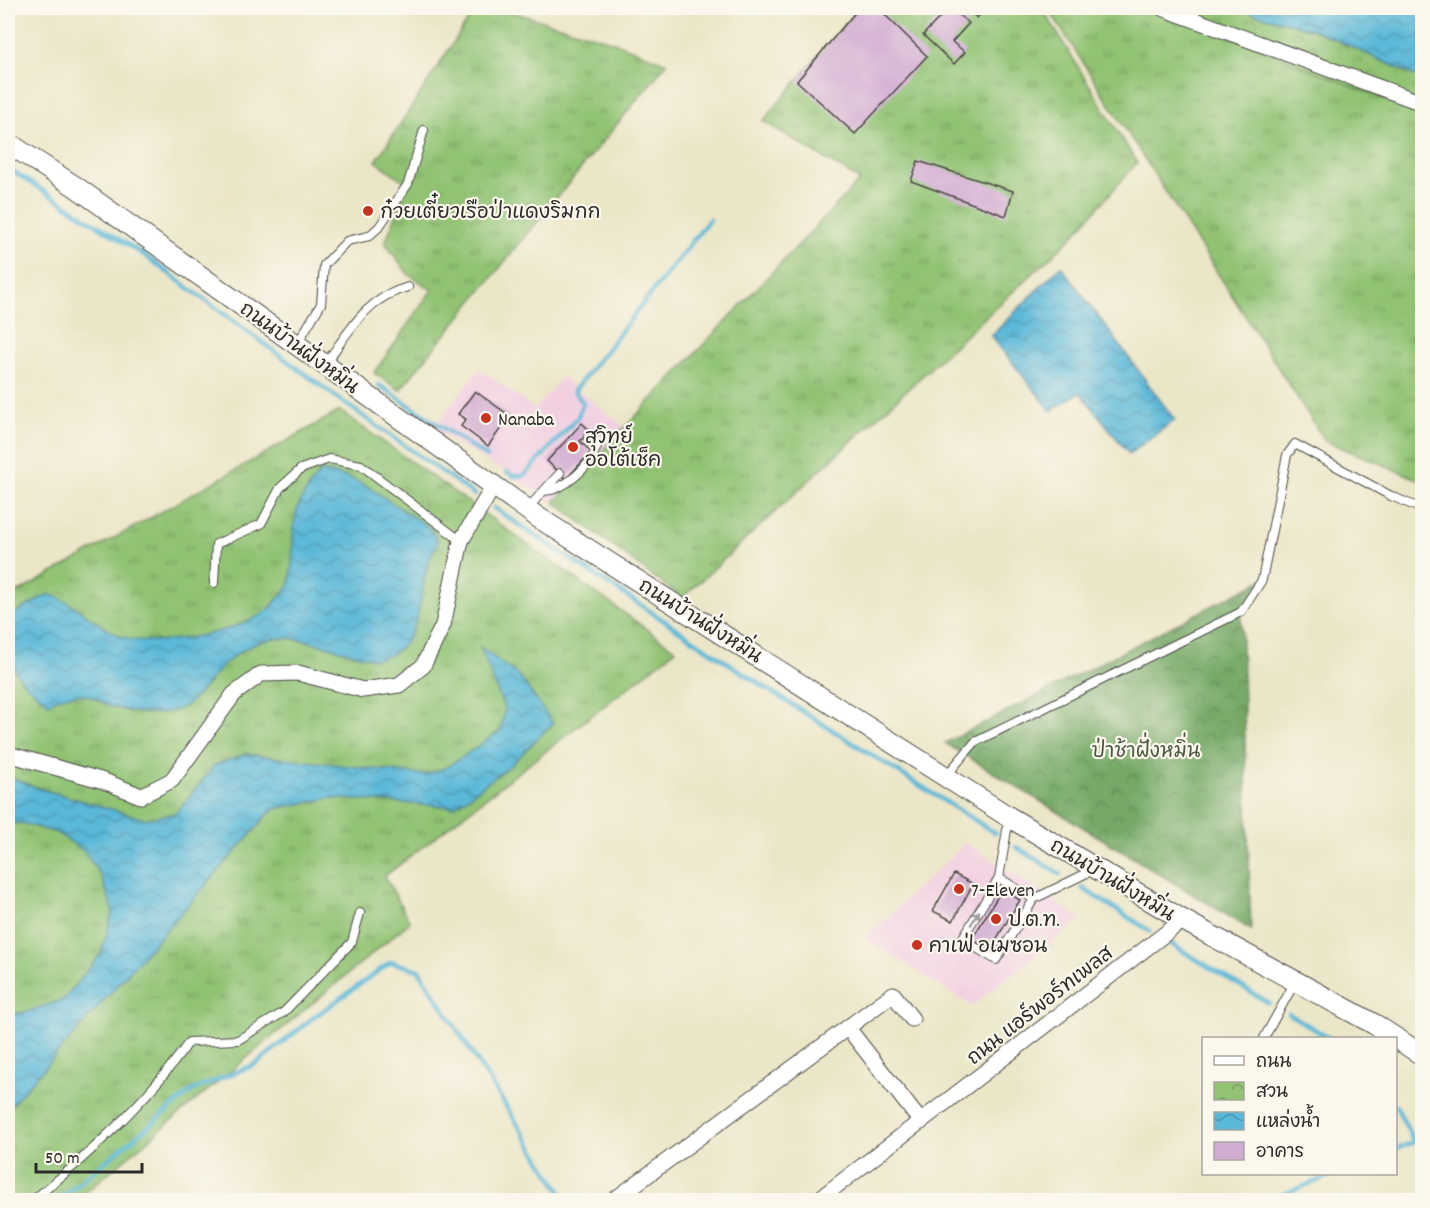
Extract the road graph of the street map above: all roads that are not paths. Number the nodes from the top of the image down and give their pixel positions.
1 (1162, 8) edge
2 (1422, 103) edge
3 (424, 130) dead end
4 (8, 143) edge
5 (408, 287) dead end
6 (297, 344) junction
7 (325, 364) junction
8 (588, 437) dead end
9 (560, 473) dead end
10 (493, 487) junction
11 (544, 491) junction
12 (527, 509) junction
13 (1422, 509) edge
14 (462, 541) junction
15 (214, 583) dead end
16 (8, 754) edge
17 (946, 776) junction
18 (1010, 817) junction
19 (1096, 868) junction
20 (999, 878) junction
21 (1034, 899) junction
22 (360, 913) dead end
23 (1183, 920) junction
24 (1295, 980) junction
25 (912, 1019) dead end
26 (848, 1028) junction
27 (1265, 1037) edge
28 (1392, 1037) edge
29 (1397, 1040) edge
30 (1422, 1055) edge
31 (921, 1122) junction
32 (33, 1200) edge
33 (614, 1200) edge
34 (818, 1200) edge

1 - 2 street
3 - 6 lane
4 - 6 street, ถนนบ้านฝั่งหมิ่น
5 - 7 lane
6 - 7 street, ถนนบ้านฝั่งหมิ่น
7 - 10 street, ถนนบ้านฝั่งหมิ่น
8 - 11 lane
9 - 11 lane
10 - 12 street, ถนนบ้านฝั่งหมิ่น
10 - 14 street
11 - 12 lane
12 - 17 street, ถนนบ้านฝั่งหมิ่น
13 - 17 lane
14 - 15 lane
14 - 16 street
17 - 18 street, ถนนบ้านฝั่งหมิ่น
18 - 19 street, ถนนบ้านฝั่งหมิ่น
18 - 20 lane
19 - 21 lane
19 - 23 street, ถนนบ้านฝั่งหมิ่น
20 - 21 lane
21 -> 20 lane
22 - 32 lane
23 - 24 street, ถนนบ้านฝั่งหมิ่น
23 - 31 street, ถนน แอร์พอร์ทเพลส
24 - 27 lane
24 - 28 street, ถนนบ้านฝั่งหมิ่น
25 - 26 street
26 - 31 street
26 - 33 street
29 - 30 street, ถนนบ้านฝั่งหมิ่น
31 - 34 street, ถนน แอร์พอร์ทเพลส

